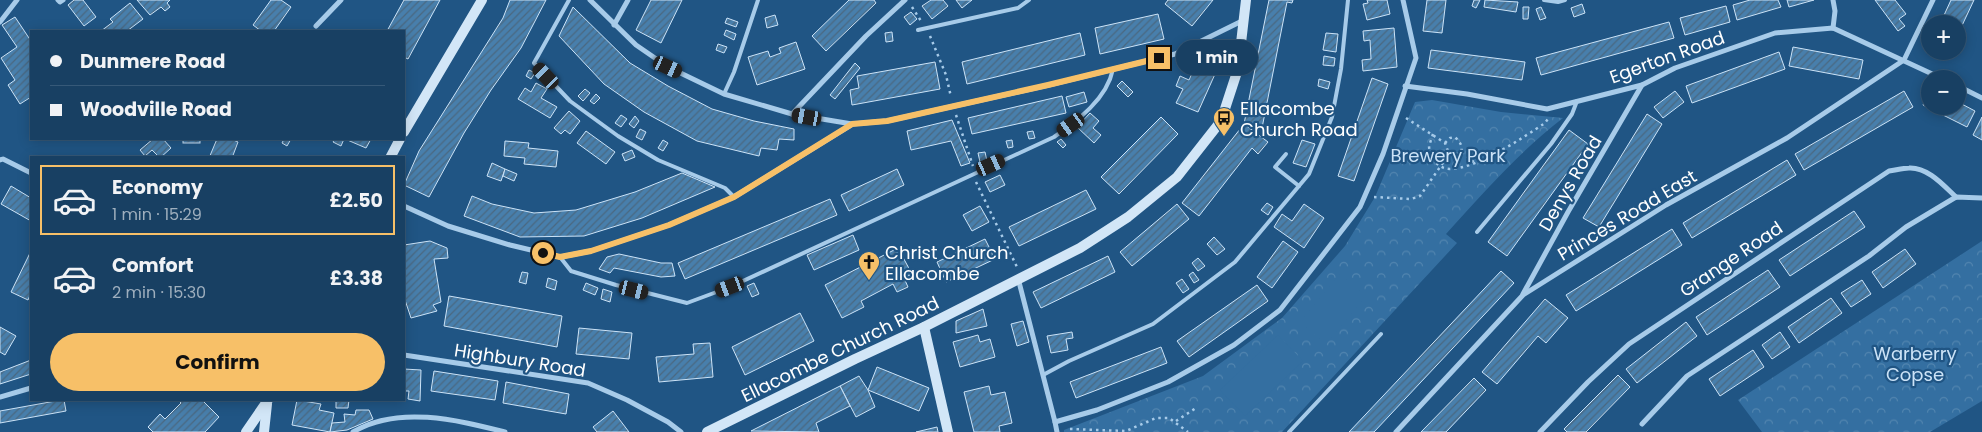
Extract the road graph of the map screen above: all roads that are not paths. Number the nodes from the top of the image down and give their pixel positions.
1 (17, 0) edge
2 (58, 0) edge
3 (63, 0) edge
4 (341, 0) edge
5 (482, 0) edge
6 (569, 0) edge
7 (590, 0) edge
8 (628, 0) edge
9 (758, 0) edge
10 (906, 0) edge
11 (1029, 0) edge
12 (1246, 0) edge
13 (1348, 0) edge
14 (1403, 0) edge
15 (1544, 0) edge
16 (1564, 0) edge
17 (1833, 0) edge
18 (1934, 0) edge
19 (1244, 20) junction
20 (0, 22) edge
21 (614, 25) junction
22 (316, 26) dead end
23 (1833, 28) junction
24 (918, 30) dead end
25 (1904, 60) junction
26 (1113, 69) junction
27 (1925, 70) edge
28 (1642, 85) junction
29 (1405, 86) junction
30 (1966, 90) edge
31 (724, 94) junction
32 (1982, 98) edge
33 (1577, 101) junction
34 (792, 114) junction
35 (852, 124) junction
36 (405, 130) edge
37 (399, 140) edge
38 (1286, 154) dead end
39 (391, 156) edge
40 (0, 160) edge
41 (30, 173) edge
42 (1299, 186) junction
43 (734, 197) junction
44 (1956, 197) junction
45 (1982, 198) edge
46 (405, 206) edge
47 (1478, 232) dead end
48 (560, 257) junction
49 (1020, 277) junction
50 (1523, 295) junction
51 (924, 327) junction
52 (1381, 334) dead end
53 (405, 355) edge
54 (1043, 375) junction
55 (30, 388) edge
56 (0, 397) edge
57 (267, 401) edge
58 (268, 401) edge
59 (1642, 424) dead end
60 (1056, 427) edge
61 (246, 432) edge
62 (264, 432) edge
63 (353, 432) edge
64 (505, 432) edge
65 (681, 432) edge
66 (708, 432) edge
67 (948, 432) edge
68 (1289, 432) edge
69 (1396, 432) edge
70 (1540, 432) edge

1 - 20 street
2 - 3 street
4 - 22 street
5 - 36 street
6 - 43 lane
7 - 21 street
8 - 21 street
9 - 31 lane
10 - 34 street
11 - 24 lane
12 - 19 street, Ellacombe Church Road
13 - 42 lane
14 - 29 street
15 - 16 lane
17 - 23 street
18 - 25 street
19 - 26 street
19 - 49 street, Ellacombe Church Road
21 - 31 street
23 - 25 street, Egerton Road
23 - 28 street, Egerton Road
25 - 27 street
25 - 50 street, Princes Road East
26 - 35 street
26 - 48 lane
28 - 33 street, Egerton Road
28 - 50 street, Denys Road
29 - 33 street, Egerton Road
29 - 60 street
30 - 32 street
31 - 34 street
33 - 47 lane
34 - 35 street
35 - 43 street
37 - 39 street
38 - 42 lane
40 - 41 street
42 - 54 lane
43 - 48 street
44 - 45 street
44 - 59 street
44 - 70 street, Grange Road
46 - 48 street
49 - 51 street, Ellacombe Church Road
49 - 54 street
50 - 69 street, Princes Road East
51 - 66 street, Ellacombe Church Road
51 - 67 street
52 - 68 lane
53 - 65 street, Highbury Road
54 - 60 street
55 - 56 street
57 - 61 street
58 - 62 street
63 - 64 street

